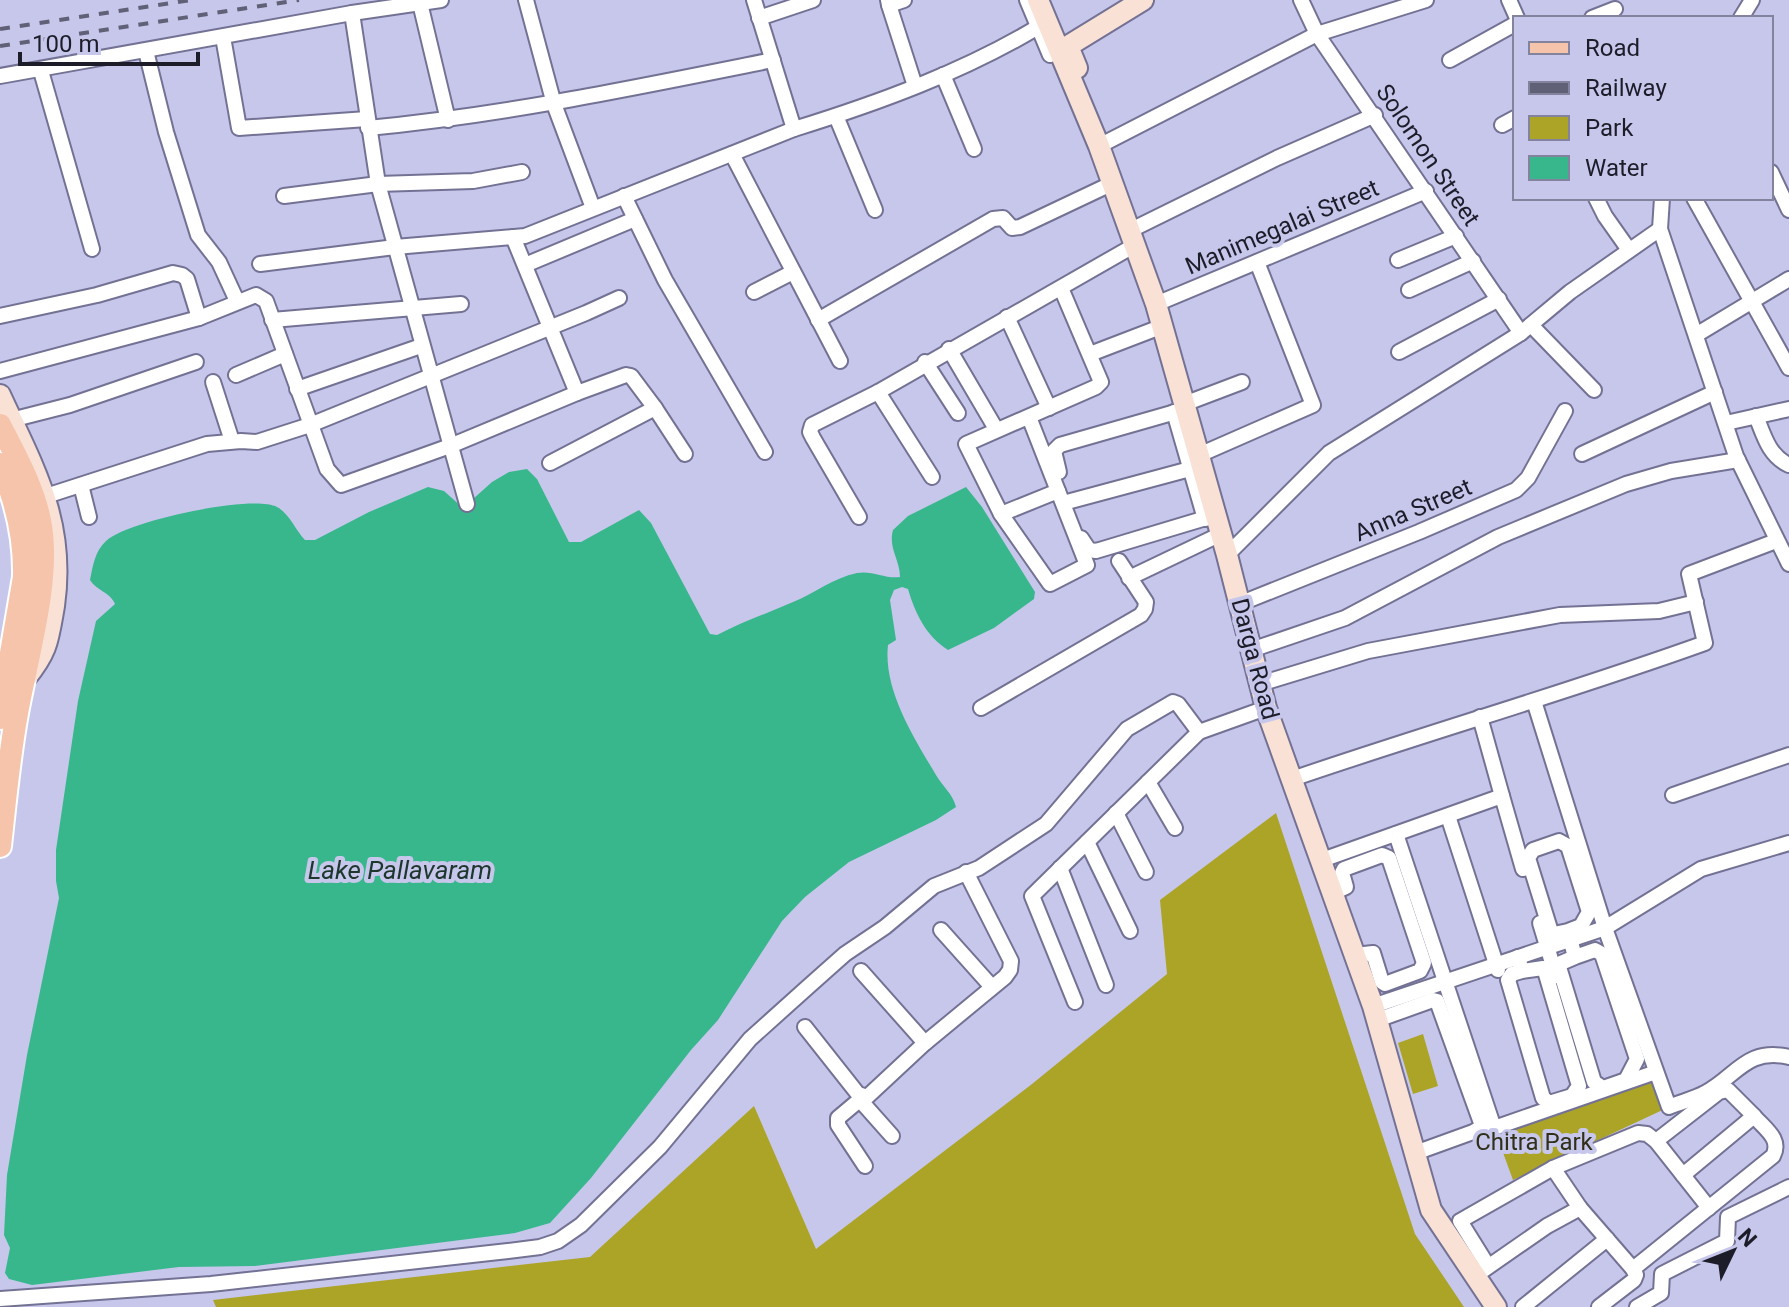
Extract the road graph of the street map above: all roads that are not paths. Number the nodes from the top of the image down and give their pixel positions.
1 (441, 0) edge
2 (526, 0) edge
3 (754, 0) edge
4 (813, 0) edge
5 (1027, 0) edge
6 (1038, 0) edge
7 (1048, 0) edge
8 (1143, 0) edge
9 (1301, 0) edge
10 (1426, 0) edge
11 (894, 2) edge
12 (420, 3) junction
13 (352, 13) junction
14 (759, 18) junction
15 (1513, 25) edge
16 (1038, 27) junction
17 (1317, 34) junction
18 (223, 37) junction
19 (1068, 46) junction
20 (146, 51) junction
21 (773, 60) junction
22 (1450, 60) dead end
23 (41, 71) junction
24 (943, 75) junction
25 (0, 76) edge
26 (915, 86) junction
27 (554, 104) junction
28 (1375, 115) junction
29 (836, 116) junction
30 (1087, 117) junction
31 (448, 120) junction
32 (368, 123) junction
33 (794, 129) junction
34 (1099, 146) junction
35 (974, 149) dead end
36 (732, 154) junction
37 (522, 172) dead end
38 (1773, 176) edge
39 (1113, 183) junction
40 (378, 184) junction
41 (1426, 191) junction
42 (284, 196) dead end
43 (624, 196) junction
44 (1597, 200) edge
45 (1662, 200) edge
46 (1695, 200) edge
47 (593, 208) junction
48 (875, 210) dead end
49 (1789, 210) edge
50 (635, 219) junction
51 (1660, 229) junction
52 (1456, 236) junction
53 (513, 237) junction
54 (1133, 237) junction
55 (395, 247) junction
56 (92, 249) dead end
57 (1629, 250) junction
58 (1398, 260) dead end
59 (1473, 261) junction
60 (1257, 262) junction
61 (260, 264) dead end
62 (525, 265) junction
63 (793, 272) junction
64 (1789, 279) edge
65 (1061, 288) junction
66 (1409, 290) dead end
67 (754, 292) dead end
68 (619, 298) dead end
69 (1499, 299) junction
70 (237, 301) junction
71 (1751, 302) junction
72 (461, 304) dead end
73 (1156, 304) junction
74 (412, 309) junction
75 (0, 316) edge
76 (1007, 317) junction
77 (199, 318) junction
78 (272, 320) junction
79 (818, 320) junction
80 (1163, 326) junction
81 (551, 328) junction
82 (1526, 329) junction
83 (1696, 335) junction
84 (421, 346) junction
85 (949, 349) junction
86 (1399, 352) dead end
87 (285, 354) junction
88 (1090, 354) junction
89 (840, 361) dead end
90 (196, 362) dead end
91 (925, 362) junction
92 (1789, 368) edge
93 (0, 371) edge
94 (236, 375) dead end
95 (431, 376) junction
96 (213, 382) dead end
97 (1242, 382) dead end
98 (297, 389) junction
99 (1594, 390) dead end
100 (878, 392) junction
101 (1715, 392) junction
102 (577, 393) junction
103 (0, 395) edge
104 (655, 408) junction
105 (1049, 408) junction
106 (1181, 408) junction
107 (1789, 409) edge
108 (1565, 411) dead end
109 (958, 413) dead end
110 (1756, 416) junction
111 (1029, 417) junction
112 (6, 422) edge
113 (1726, 423) junction
114 (310, 425) junction
115 (996, 429) junction
116 (232, 441) junction
117 (450, 446) junction
118 (765, 452) dead end
119 (685, 454) dead end
120 (1582, 454) dead end
121 (1738, 460) junction
122 (1195, 462) junction
123 (550, 463) dead end
124 (0, 464) edge
125 (1789, 465) edge
126 (932, 477) dead end
127 (81, 485) junction
128 (46, 496) junction
129 (1062, 497) junction
130 (467, 504) dead end
131 (1001, 514) junction
132 (89, 517) dead end
133 (859, 517) dead end
134 (1214, 523) junction
135 (1776, 541) junction
136 (1227, 555) junction
137 (1119, 561) dead end
138 (1789, 564) edge
139 (1129, 578) junction
140 (32, 579) junction
141 (1696, 602) junction
142 (1239, 604) junction
143 (1251, 650) junction
144 (11, 671) edge
145 (1260, 684) junction
146 (1534, 701) junction
147 (981, 708) dead end
148 (1266, 708) junction
149 (1480, 717) junction
150 (0, 718) edge
151 (1199, 732) junction
152 (1789, 755) edge
153 (1292, 779) junction
154 (1148, 782) junction
155 (1673, 795) dead end
156 (1502, 796) junction
157 (1116, 813) junction
158 (1448, 816) junction
159 (1175, 828) dead end
160 (1396, 834) junction
161 (1087, 842) junction
162 (1789, 843) edge
163 (0, 846) edge
164 (1322, 860) junction
165 (1060, 868) junction
166 (966, 872) junction
167 (1146, 872) dead end
168 (1333, 893) junction
169 (1605, 928) junction
170 (941, 930) dead end
171 (1130, 931) dead end
172 (1569, 936) junction
173 (1546, 947) junction
174 (1355, 955) junction
175 (1575, 957) junction
176 (1496, 964) junction
177 (1520, 964) junction
178 (861, 971) dead end
179 (1445, 981) junction
180 (1106, 985) dead end
181 (992, 987) junction
182 (1075, 1002) dead end
183 (1375, 1013) junction
184 (805, 1027) dead end
185 (925, 1043) junction
186 (1789, 1057) edge
187 (1656, 1072) junction
188 (1594, 1095) junction
189 (862, 1098) junction
190 (1544, 1111) junction
191 (1754, 1116) junction
192 (892, 1136) dead end
193 (1656, 1141) junction
194 (1415, 1153) junction
195 (865, 1166) dead end
196 (1553, 1168) junction
197 (1683, 1175) junction
198 (1789, 1187) edge
199 (1580, 1208) junction
200 (1709, 1208) junction
201 (1607, 1239) junction
202 (1633, 1269) junction
203 (1482, 1271) junction
204 (0, 1299) edge
205 (1496, 1307) edge
206 (1523, 1307) edge
207 (1599, 1307) edge
208 (1637, 1307) edge

1 - 12 street
2 - 27 street
3 - 14 street
4 - 14 street
5 - 16 street
6 - 30 street, Darga Road
7 - 19 street
8 - 19 street
9 - 17 street, Solomon Street
10 - 17 street
11 - 26 street
12 - 13 street
12 - 31 street
13 - 18 street
13 - 32 street
14 - 21 street
15 - 22 street
16 - 24 street
16 - 30 street
17 - 28 street, Solomon Street
17 - 34 street
18 - 20 street
18 - 32 street
19 - 30 street
20 - 23 street
20 - 70 street
21 - 27 street
21 - 33 street
23 - 25 street
23 - 56 street
24 - 26 street
24 - 35 street
26 - 29 street
27 - 31 street
27 - 47 street
28 - 41 street, Solomon Street
28 - 54 street
29 - 33 street
29 - 48 street
30 - 34 street, Darga Road
31 - 32 street
32 - 40 street
33 - 36 street
34 - 39 street, Darga Road
36 - 43 street
36 - 63 street
37 - 40 street
38 - 49 street
39 - 54 street, Darga Road
39 - 79 street
40 - 42 street
40 - 55 street
41 - 52 street, Solomon Street
41 - 60 street, Manimegalai Street
43 - 47 street
43 - 50 street
44 - 57 street
45 - 51 street
46 - 71 street
47 - 53 street
50 - 62 street
50 - 118 street
51 - 57 street
51 - 83 street
52 - 58 street
52 - 59 street, Solomon Street
53 - 55 street
53 - 62 street
54 - 65 street
54 - 73 street, Darga Road
55 - 61 street
55 - 74 street
57 - 82 street
59 - 66 street
59 - 69 street, Solomon Street
60 - 73 street, Manimegalai Street
60 - 122 street
62 - 81 street
63 - 67 street
63 - 79 street
64 - 71 street
65 - 76 street
65 - 88 street
68 - 81 street
69 - 82 street, Solomon Street
69 - 86 street
70 - 77 street
70 - 78 street
71 - 83 street
71 - 92 street
72 - 74 street
73 - 80 street, Darga Road
74 - 78 street
74 - 84 street
75 - 77 street
76 - 85 street
76 - 105 street
77 - 93 street
78 - 87 street
79 - 89 street
80 - 88 street
80 - 106 street, Darga Road
81 - 95 street
81 - 102 street
82 - 99 street, Solomon Street
82 - 136 street
83 - 101 street
84 - 95 street
84 - 98 street
85 - 91 street
85 - 115 street
87 - 94 street
87 - 98 street
88 - 105 street
90 - 112 street
91 - 100 street
91 - 109 street
95 - 114 street
95 - 117 street
96 - 116 street
97 - 106 street
98 - 114 street
100 - 126 street
100 - 133 street
101 - 113 street
101 - 120 street
102 - 104 street
102 - 117 street
103 - 112 street
104 - 119 street
104 - 123 street
105 - 111 street
106 - 122 street, Darga Road
106 - 129 street
107 - 110 street
108 - 142 street, Anna Street
110 - 113 street
110 - 125 street
111 - 115 street
111 - 129 street
112 - 128 street
112 - 140 main road
113 - 121 street
114 - 116 street
114 - 117 street
115 - 131 street
116 - 127 street
117 - 130 street
121 - 135 street
121 - 143 street
122 - 129 street
122 - 134 street, Darga Road
124 - 140 main road
127 - 128 street
127 - 132 street
128 - 144 street
129 - 131 street
129 - 131 street
129 - 134 street
134 - 136 street, Darga Road
134 - 139 street
135 - 138 street
135 - 141 street
136 - 142 street, Darga Road
137 - 139 street
139 - 147 street
140 - 144 main road
141 - 145 street
141 - 146 street
142 - 143 street, Darga Road
143 - 145 street, Darga Road
144 - 150 main road
144 - 163 main road
145 - 148 street, Darga Road
146 - 149 street
146 - 169 street
148 - 151 street
148 - 153 street, Darga Road
149 - 153 street
149 - 156 street
151 - 154 street
151 - 166 street
152 - 155 street
153 - 164 street, Darga Road
154 - 157 street
154 - 159 street
156 - 158 street
156 - 173 street
157 - 161 street
157 - 167 street
158 - 160 street
158 - 176 street
160 - 164 street
160 - 179 street
161 - 165 street
161 - 171 street
162 - 169 street
164 - 168 street, Darga Road
165 - 180 street
165 - 182 street
166 - 181 street
166 - 204 street
168 - 174 street, Darga Road
168 - 174 street
169 - 172 street
169 - 187 street
170 - 181 street
172 - 172 street
172 - 173 street
172 - 175 street
173 - 177 street
173 - 188 street
174 - 183 street, Darga Road
175 - 175 street
176 - 177 street
176 - 179 street
176 - 190 street
177 - 177 street
178 - 185 street
179 - 183 street
179 - 190 street
181 - 185 street
183 - 194 street, Darga Road
183 - 194 street
184 - 189 street
185 - 189 street
186 - 187 street
187 - 188 street
188 - 190 street
189 - 192 street
189 - 195 street
191 - 193 street
191 - 197 street
191 - 200 street
193 - 196 street
193 - 197 street
194 - 203 street, Darga Road
196 - 199 street
196 - 203 street
197 - 200 street
198 - 208 street
199 - 201 street
199 - 203 street
200 - 202 street
201 - 202 street
201 - 206 street
202 - 207 street
203 - 205 street, Darga Road

